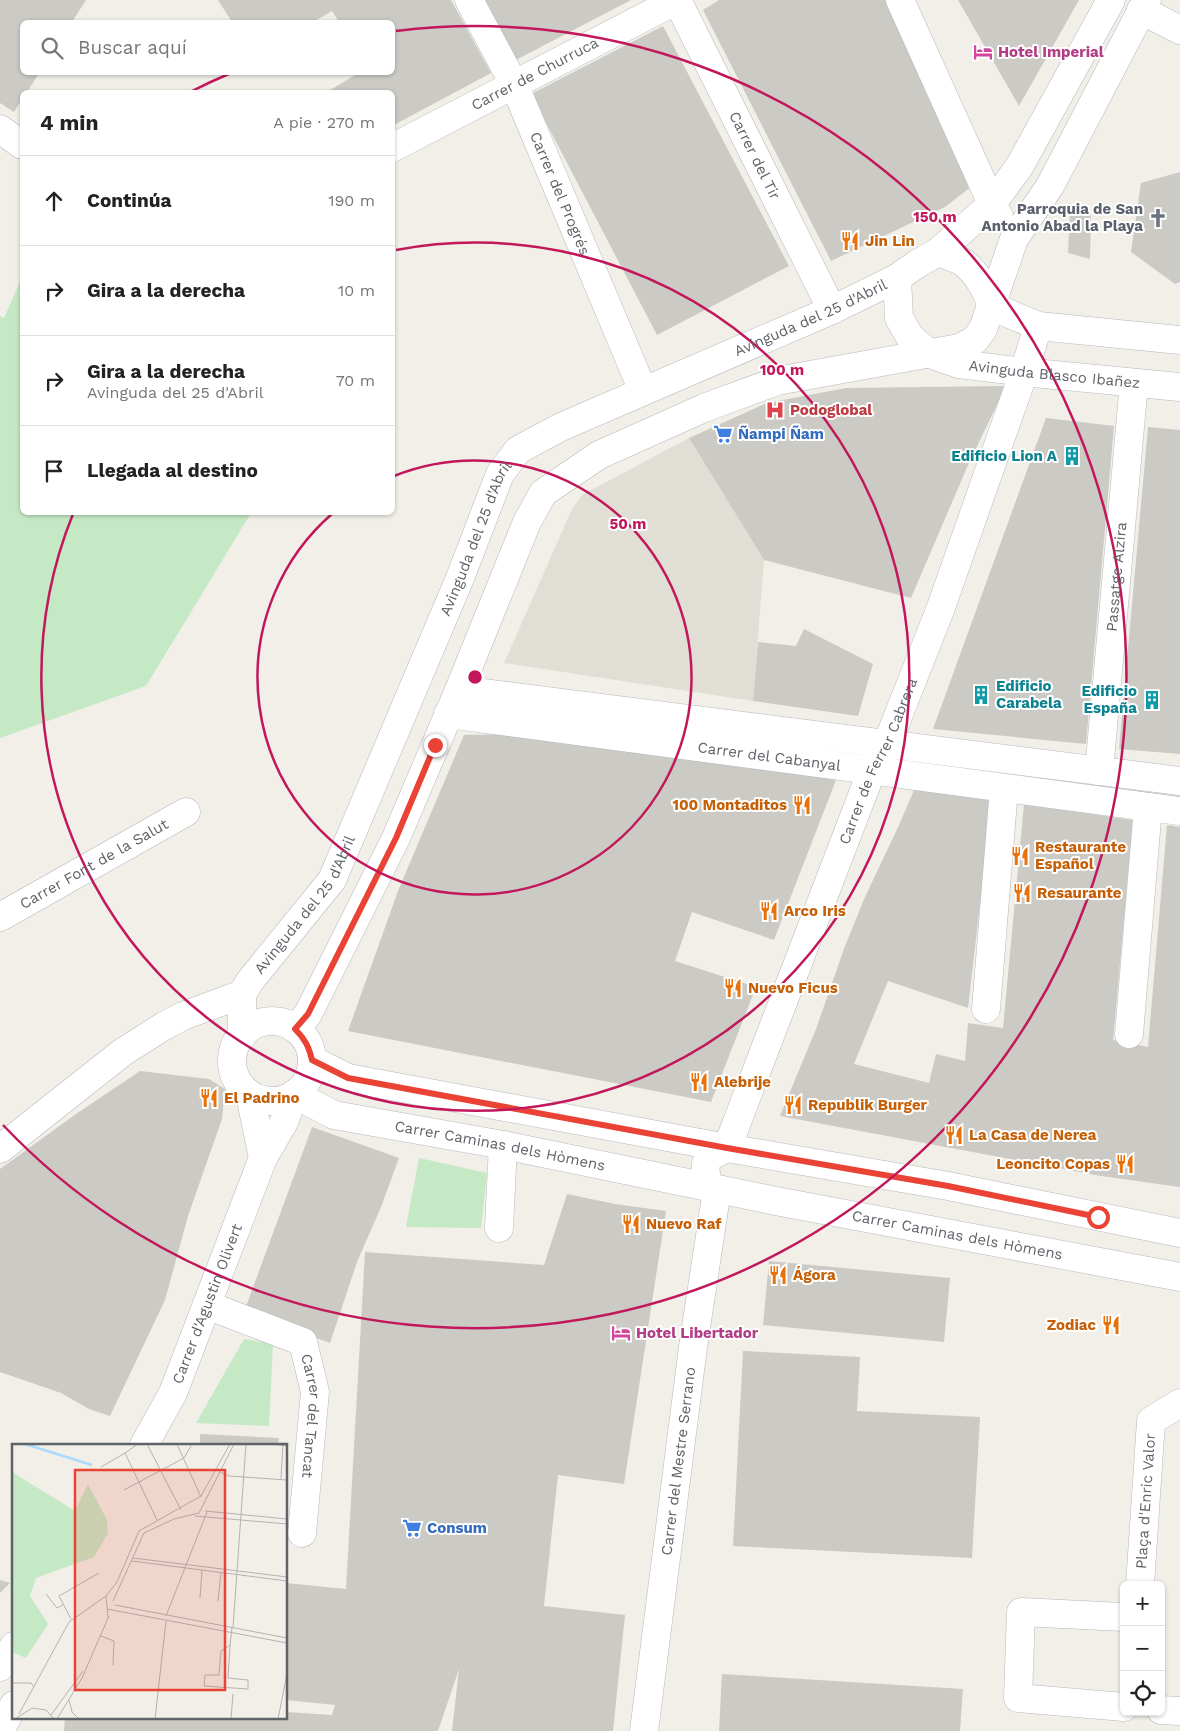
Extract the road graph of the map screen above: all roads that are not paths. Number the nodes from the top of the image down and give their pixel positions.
1 (469, 0) edge
2 (677, 0) edge
3 (900, 0) edge
4 (1112, 0) edge
5 (1144, 5) edge
6 (1180, 30) edge
7 (514, 84) junction
8 (0, 129) edge
9 (20, 144) edge
10 (395, 146) edge
11 (992, 204) junction
12 (1014, 239) junction
13 (938, 252) junction
14 (897, 278) junction
15 (991, 306) junction
16 (832, 310) junction
17 (1038, 326) junction
18 (1180, 340) edge
19 (930, 354) junction
20 (1024, 372) junction
21 (1134, 383) junction
22 (1180, 387) edge
23 (643, 391) junction
24 (454, 702) junction
25 (886, 744) junction
26 (872, 770) junction
27 (1099, 771) junction
28 (1180, 782) edge
29 (1004, 788) junction
30 (1148, 807) junction
31 (1180, 811) edge
32 (186, 812) dead end
33 (0, 917) edge
34 (242, 994) junction
35 (986, 1009) dead end
36 (295, 1029) junction
37 (1129, 1034) dead end
38 (242, 1036) junction
39 (312, 1060) junction
40 (294, 1094) junction
41 (250, 1095) junction
42 (503, 1145) junction
43 (0, 1149) edge
44 (734, 1149) junction
45 (263, 1158) junction
46 (720, 1190) junction
47 (499, 1228) dead end
48 (1180, 1233) edge
49 (1180, 1277) edge
50 (207, 1305) junction
51 (1180, 1403) edge
52 (145, 1444) edge
53 (302, 1533) dead end
54 (1140, 1581) edge
55 (1120, 1617) edge
56 (12, 1649) edge
57 (0, 1667) edge
58 (1120, 1707) edge
59 (12, 1709) edge
60 (1165, 1710) edge
61 (1180, 1711) edge
62 (0, 1730) edge
63 (644, 1731) edge

1 - 7 street, Carrer del Progrés
2 - 7 street, Carrer de Churruca
2 - 16 street, Carrer del Tir
3 - 11 street
4 - 11 street
5 - 6 street
5 - 12 street
7 - 10 street, Carrer de Churruca
7 - 23 street, Carrer del Progrés
8 - 9 street
11 - 12 street
11 - 13 street
12 - 15 street
13 - 14 street
13 - 15 street
14 - 16 street, Avinguda del 25 d'Abril
14 - 19 street
15 - 17 street
15 - 19 street
16 - 23 street, Avinguda del 25 d'Abril
17 - 18 street
17 - 20 street, Carrer de Ferrer Cabrera
19 - 20 street, Avinguda Blasco Ibañez
19 - 24 street
20 - 21 street, Avinguda Blasco Ibañez
20 - 25 street, Carrer de Ferrer Cabrera
21 - 22 street, Avinguda Blasco Ibañez
21 - 27 street, Passatge Alzira
23 - 34 street, Avinguda del 25 d'Abril
24 - 25 street, Carrer del Cabanyal
24 - 26 street, Carrer del Cabanyal
24 - 36 street
25 - 26 street, Carrer de Ferrer Cabrera
25 - 27 street, Carrer del Cabanyal
26 - 29 street, Carrer del Cabanyal
26 - 44 street, Carrer de Ferrer Cabrera
27 - 28 street, Carrer del Cabanyal
29 - 30 street, Carrer del Cabanyal
29 - 35 street
30 - 31 street, Carrer del Cabanyal
30 - 37 street
32 - 33 street, Carrer Font de la Salut
34 - 38 street
34 - 43 street
36 - 38 street
36 - 39 street
38 - 41 street
39 - 40 street
39 - 44 street
40 - 41 street
40 - 42 street, Carrer Caminas dels Hòmens
40 - 45 street, Carrer d'Agustin Olivert
41 - 45 street
42 - 46 street, Carrer Caminas dels Hòmens
42 - 47 street
44 - 46 street
44 - 46 street
44 - 48 street
45 - 50 street, Carrer d'Agustin Olivert
46 - 49 street, Carrer Caminas dels Hòmens
46 - 63 street, Carrer del Mestre Serrano
50 - 52 street, Carrer d'Agustin Olivert
50 - 53 street, Carrer del Tancat
51 - 54 street, Plaça d'Enric Valor
55 - 58 street
56 - 57 street
59 - 62 street
60 - 61 street

